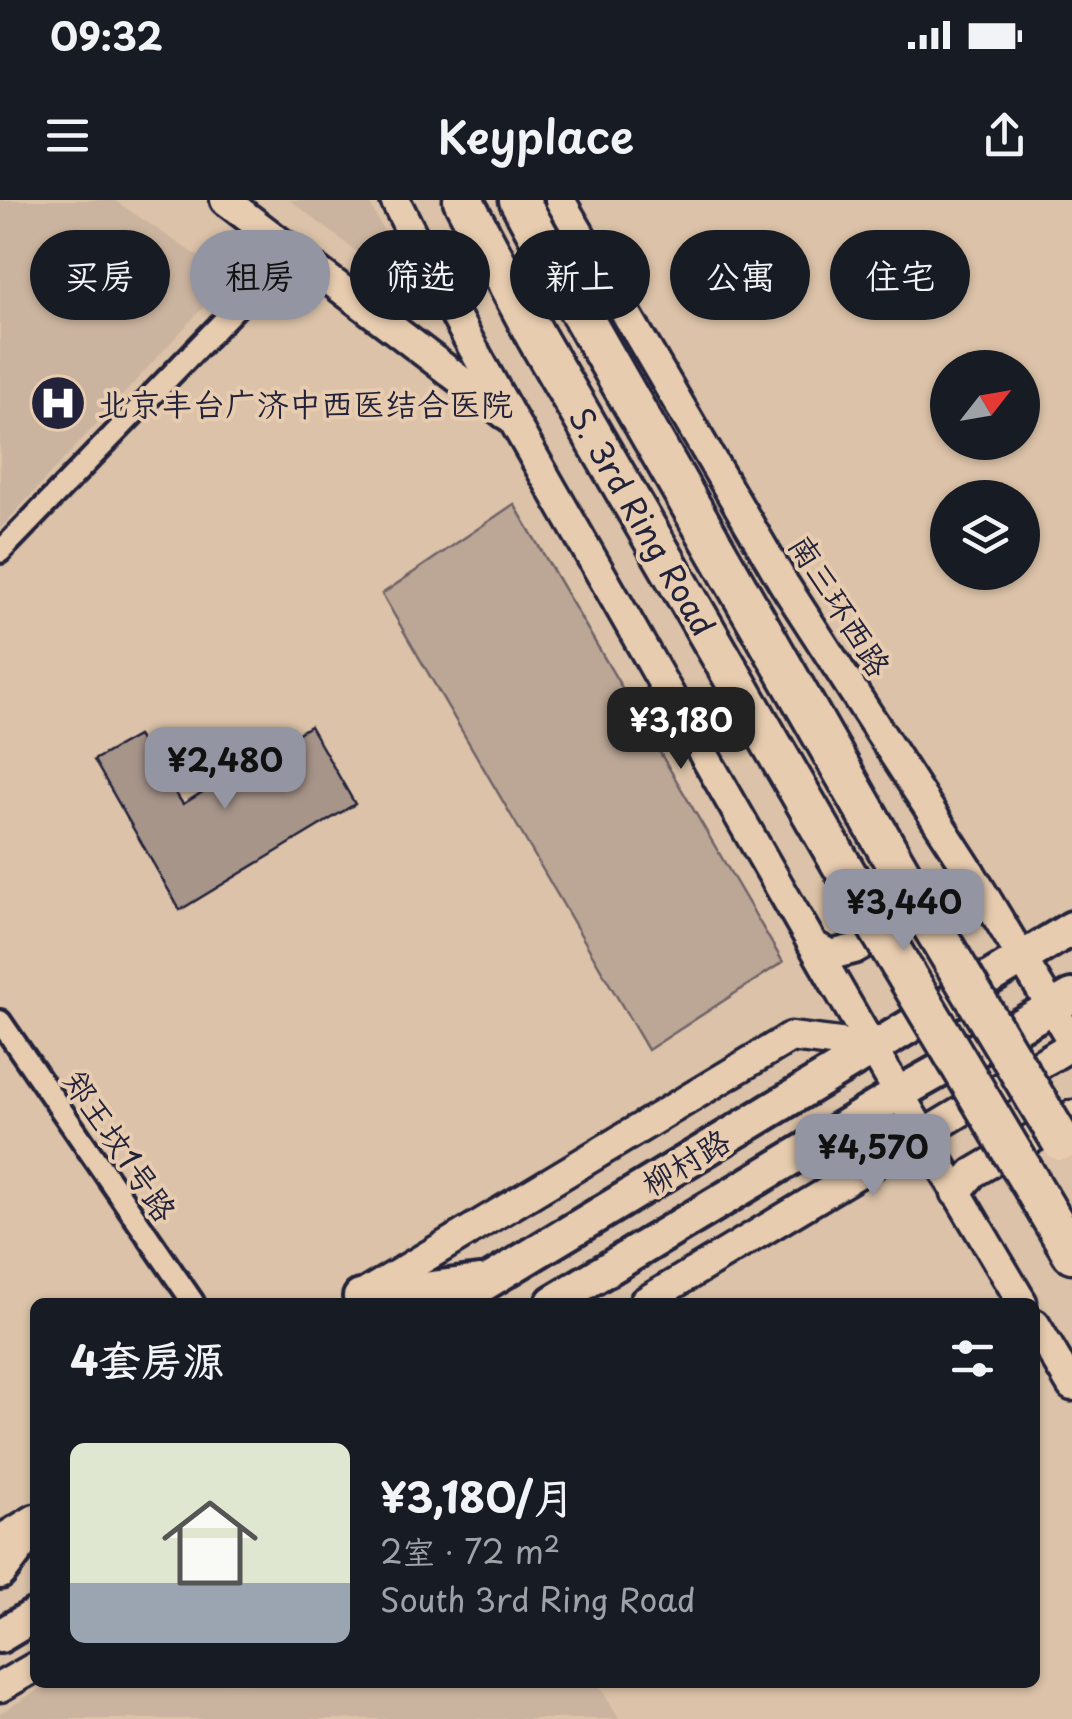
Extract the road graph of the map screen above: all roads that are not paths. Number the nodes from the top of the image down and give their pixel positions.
1 (225, 200) edge
2 (395, 200) edge
3 (463, 200) edge
4 (520, 200) edge
5 (560, 200) edge
6 (265, 230) edge
7 (330, 280) edge
8 (224, 320) edge
9 (514, 422) junction
10 (0, 552) edge
11 (970, 872) junction
12 (1072, 928) edge
13 (813, 945) junction
14 (1023, 958) junction
15 (1062, 1002) edge
16 (0, 1021) edge
17 (1072, 1043) edge
18 (872, 1048) junction
19 (898, 1094) junction
20 (922, 1136) junction
21 (1068, 1138) edge
22 (956, 1193) junction
23 (1072, 1253) edge
24 (488, 1281) junction
25 (190, 1298) edge
26 (358, 1298) edge
27 (369, 1298) edge
28 (460, 1298) edge
29 (559, 1298) edge
30 (651, 1298) edge
31 (1020, 1298) edge
32 (1040, 1332) edge
33 (1072, 1386) edge
34 (30, 1525) edge
35 (30, 1530) edge
36 (0, 1540) edge
37 (30, 1561) edge
38 (0, 1576) edge
39 (30, 1618) edge
40 (0, 1636) edge
41 (30, 1669) edge
42 (0, 1688) edge

1 - 6 street
2 - 9 street
3 - 23 highway, S. 3rd Ring Road, bridge
4 - 21 highway, S. 3rd Ring Road, bridge
5 - 11 street, 南三环西路
7 - 9 street
8 - 10 street
9 - 13 street
11 - 13 street
11 - 14 street, 南三环西路
12 - 14 main road, 柳村路
13 - 18 street
14 - 15 street, 南三环西路
14 - 18 main road, 柳村路
15 - 17 street, 南三环西路
15 - 19 main road
16 - 25 street, 郑王坟1号路
17 - 20 street
18 - 19 street
18 - 24 main road, 柳村路
18 - 26 street
19 - 20 street
19 - 29 main road
20 - 22 street
20 - 30 street
21 - 22 street
22 - 31 street
24 - 27 main road
24 - 28 main road, 柳村路
32 - 33 street
34 - 36 street
35 - 38 main road
37 - 38 main road
39 - 40 main road
41 - 42 street

